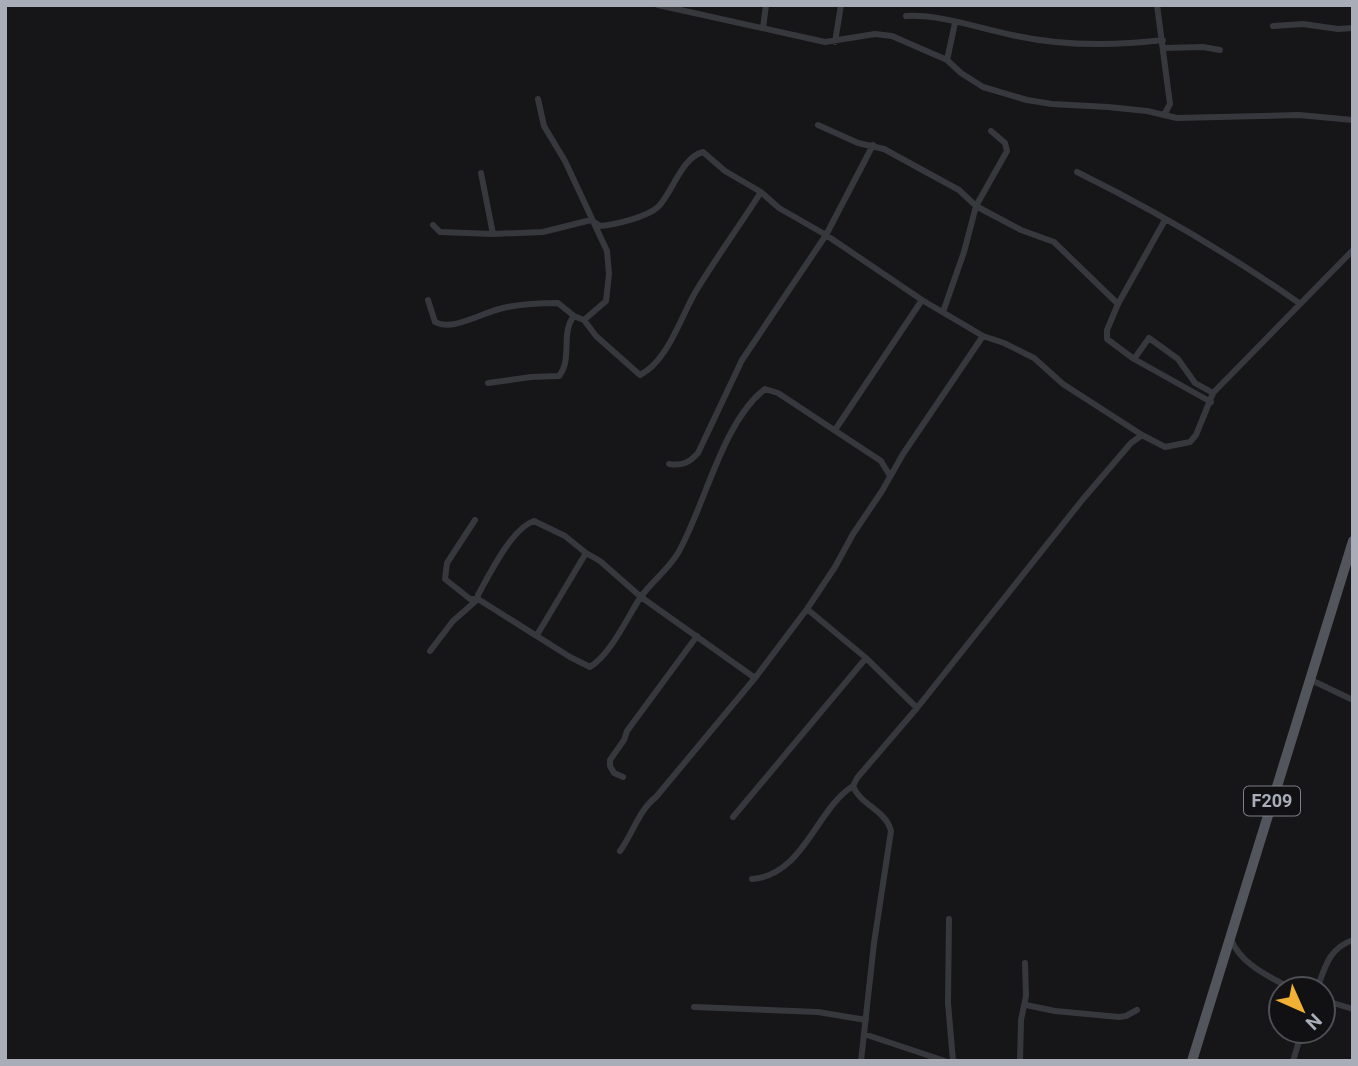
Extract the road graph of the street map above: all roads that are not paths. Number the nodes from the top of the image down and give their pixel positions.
1 (658, 5) edge
2 (766, 5) edge
3 (841, 5) edge
4 (1157, 5) edge
5 (906, 16) dead end
6 (955, 23) junction
7 (1273, 26) dead end
8 (763, 28) junction
9 (1353, 28) edge
10 (835, 42) junction
11 (1163, 44) junction
12 (1220, 50) dead end
13 (947, 60) junction
14 (538, 99) dead end
15 (1164, 115) junction
16 (1353, 120) edge
17 (818, 125) dead end
18 (991, 131) dead end
19 (873, 145) junction
20 (1077, 172) dead end
21 (481, 173) dead end
22 (761, 192) junction
23 (976, 206) junction
24 (591, 220) junction
25 (1165, 220) junction
26 (433, 225) dead end
27 (493, 234) junction
28 (825, 235) junction
29 (1353, 250) edge
30 (428, 300) dead end
31 (922, 300) junction
32 (1299, 303) junction
33 (1118, 304) junction
34 (943, 312) junction
35 (574, 316) junction
36 (584, 320) junction
37 (982, 336) junction
38 (1134, 359) junction
39 (488, 383) dead end
40 (1213, 393) junction
41 (1211, 402) junction
42 (835, 430) junction
43 (1142, 435) junction
44 (669, 464) dead end
45 (890, 476) junction
46 (475, 520) dead end
47 (1353, 541) edge
48 (586, 553) junction
49 (641, 597) junction
50 (478, 599) junction
51 (807, 609) junction
52 (537, 635) junction
53 (697, 636) junction
54 (430, 651) dead end
55 (866, 658) junction
56 (755, 678) junction
57 (1309, 679) junction
58 (1353, 701) edge
59 (917, 708) junction
60 (623, 777) dead end
61 (853, 786) junction
62 (733, 817) dead end
63 (620, 850) dead end
64 (752, 879) dead end
65 (949, 919) dead end
66 (1231, 937) junction
67 (1353, 940) edge
68 (1025, 962) dead end
69 (1270, 975) edge
70 (1323, 975) edge
71 (1026, 1005) junction
72 (694, 1007) dead end
73 (1137, 1010) dead end
74 (866, 1020) junction
75 (864, 1034) junction
76 (861, 1061) edge
77 (945, 1061) edge
78 (953, 1061) edge
79 (1020, 1061) edge
80 (1192, 1061) edge

1 - 8 street
2 - 8 street
3 - 10 street
4 - 11 street
5 - 6 street
6 - 11 street
6 - 13 street
7 - 9 street
8 - 10 street
10 - 13 street
11 - 12 street
11 - 15 street
13 - 15 street
14 - 24 street
15 - 16 street
17 - 19 street
18 - 23 street
19 - 23 street
19 - 28 street
20 - 25 street
21 - 27 street
22 - 24 street
22 - 28 street
22 - 36 street
23 - 33 street
23 - 34 street
24 - 27 street
24 - 36 street
25 - 32 street
25 - 33 street
26 - 27 street
28 - 31 street
28 - 44 street
29 - 32 street
30 - 35 street
31 - 34 street
31 - 42 street
32 - 40 street
33 - 38 street
34 - 37 street
35 - 36 street
35 - 39 street
37 - 43 street
37 - 45 street
38 - 40 street
38 - 41 street
40 - 41 street
41 - 43 street
42 - 45 street
42 - 49 street
43 - 59 street
45 - 51 street
46 - 50 street
47 - 57 main road, F209
48 - 49 street
48 - 50 street
48 - 52 street
49 - 52 street
49 - 53 street
50 - 52 street
50 - 54 street
51 - 55 street
51 - 56 street
53 - 56 street
53 - 60 street
55 - 59 street
55 - 62 street
56 - 63 street
57 - 58 street
57 - 66 main road, F209
59 - 61 street
61 - 64 street
61 - 74 street
65 - 78 street
66 - 69 street
66 - 80 main road, F209
67 - 70 street
68 - 71 street
71 - 73 street
71 - 79 street
72 - 74 street
74 - 75 street
75 - 76 street
75 - 77 street

